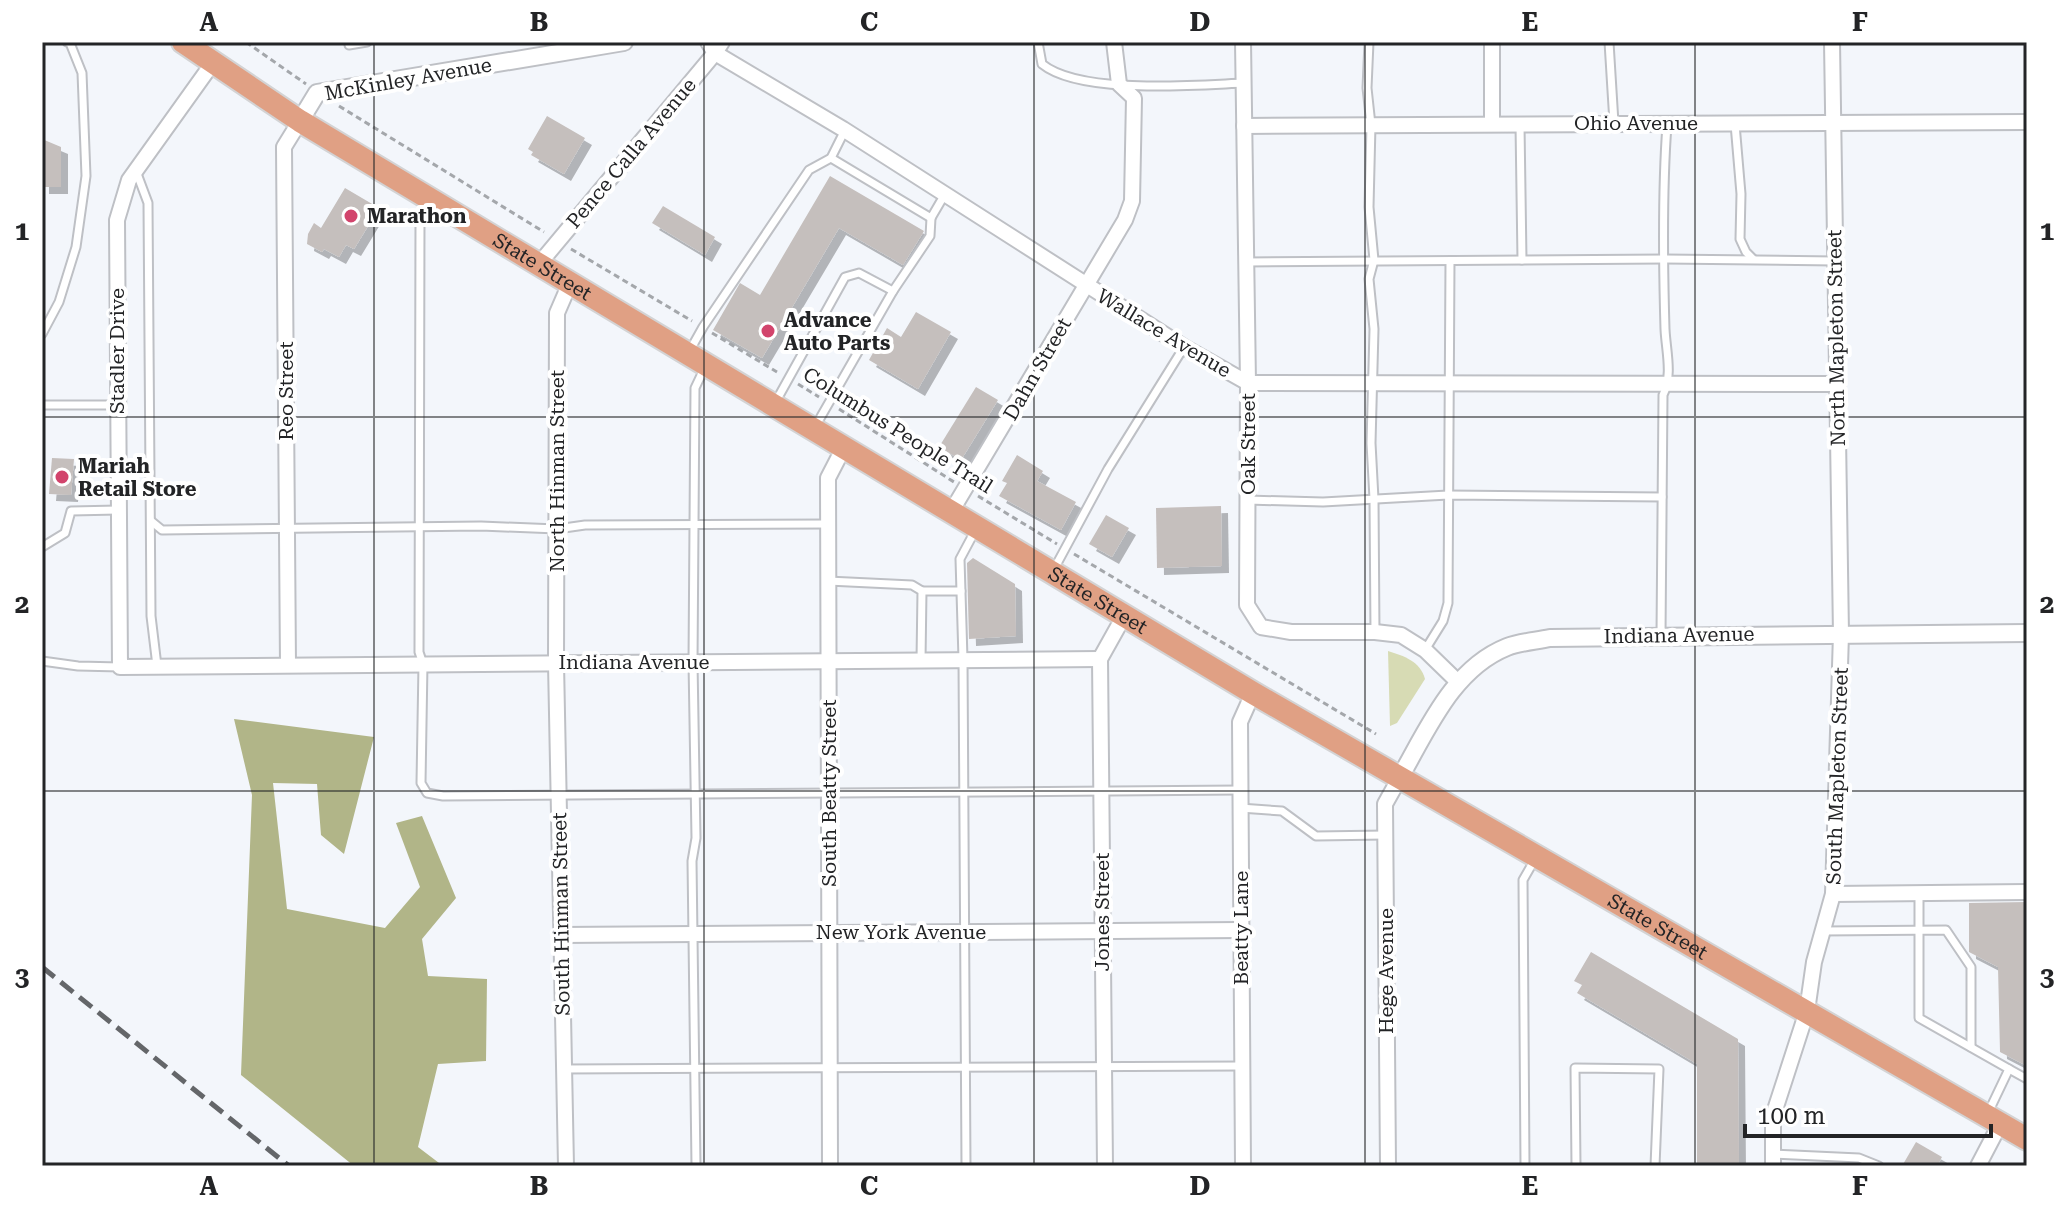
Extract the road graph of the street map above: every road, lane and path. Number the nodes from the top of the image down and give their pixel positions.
1 (67, 42) edge
2 (183, 42) edge
3 (246, 42) edge
4 (367, 42) edge
5 (624, 42) edge
6 (1038, 42) edge
7 (1114, 42) edge
8 (1243, 42) edge
9 (1369, 42) edge
10 (1492, 42) edge
11 (1609, 42) edge
12 (1832, 42) edge
13 (349, 45) dead end
14 (715, 46) edge
15 (212, 64) junction
16 (1244, 83) junction
17 (1119, 84) junction
18 (317, 93) junction
19 (300, 121) junction
20 (1667, 122) junction
21 (1735, 122) junction
22 (1833, 122) junction
23 (2027, 122) edge
24 (1492, 123) junction
25 (1520, 123) junction
26 (1614, 123) junction
27 (1371, 125) junction
28 (1244, 126) junction
29 (845, 130) junction
30 (831, 158) junction
31 (136, 171) junction
32 (945, 194) junction
33 (433, 200) junction
34 (931, 218) junction
35 (557, 240) junction
36 (1665, 259) junction
37 (1753, 259) junction
38 (1374, 260) junction
39 (1522, 260) junction
40 (1450, 261) junction
41 (1835, 261) junction
42 (1246, 262) junction
43 (539, 264) junction
44 (570, 283) junction
45 (1086, 285) junction
46 (893, 291) junction
47 (703, 327) junction
48 (42, 334) edge
49 (1184, 347) junction
50 (697, 359) junction
51 (789, 379) junction
52 (1248, 383) junction
53 (1371, 383) junction
54 (1449, 384) junction
55 (1669, 384) junction
56 (1837, 384) junction
57 (829, 403) junction
58 (42, 405) edge
59 (118, 405) junction
60 (774, 405) junction
61 (814, 429) junction
62 (844, 447) junction
63 (966, 489) junction
64 (1448, 495) junction
65 (1662, 497) junction
66 (1374, 499) junction
67 (1247, 500) junction
68 (118, 510) junction
69 (951, 512) junction
70 (151, 521) junction
71 (828, 524) junction
72 (694, 525) junction
73 (420, 527) junction
74 (977, 527) junction
75 (287, 529) junction
76 (557, 529) junction
77 (42, 547) edge
78 (1065, 549) junction
79 (1052, 572) junction
80 (828, 581) junction
81 (922, 591) junction
82 (961, 591) junction
83 (1124, 616) junction
84 (1375, 632) junction
85 (2027, 633) edge
86 (1841, 634) junction
87 (1661, 635) junction
88 (1425, 650) junction
89 (963, 659) junction
90 (1100, 659) junction
91 (828, 660) junction
92 (921, 660) junction
93 (42, 661) edge
94 (693, 662) junction
95 (556, 663) junction
96 (423, 664) junction
97 (288, 665) junction
98 (157, 666) junction
99 (120, 667) junction
100 (1458, 682) junction
101 (1253, 693) junction
102 (1376, 734) dead end
103 (1399, 779) junction
104 (1240, 790) junction
105 (1101, 791) junction
106 (963, 793) junction
107 (829, 794) junction
108 (695, 795) junction
109 (559, 796) junction
110 (1240, 808) junction
111 (1385, 835) junction
112 (1536, 857) junction
113 (2027, 892) edge
114 (1919, 893) junction
115 (1833, 894) junction
116 (1241, 930) junction
117 (1919, 930) junction
118 (1102, 931) junction
119 (1822, 931) junction
120 (964, 932) junction
121 (829, 933) junction
122 (694, 934) junction
123 (561, 935) junction
124 (1807, 1011) junction
125 (1971, 1047) junction
126 (1242, 1066) junction
127 (965, 1067) junction
128 (1104, 1067) junction
129 (694, 1068) junction
130 (830, 1068) junction
131 (564, 1069) junction
132 (2009, 1069) junction
133 (2027, 1079) edge
134 (1993, 1120) junction
135 (2027, 1139) edge
136 (1773, 1160) edge
137 (566, 1166) edge
138 (696, 1166) edge
139 (830, 1166) edge
140 (966, 1166) edge
141 (1105, 1166) edge
142 (1243, 1166) edge
143 (1388, 1166) edge
144 (1525, 1166) edge
145 (1576, 1166) edge
146 (1655, 1166) edge
147 (1879, 1166) edge
148 (1978, 1166) edge

1 - 48 lane
2 - 15 highway, State Street
3 - 18 path, Columbus People Trail
4 - 13 lane
5 - 18 street, McKinley Avenue
6 - 17 lane
7 - 17 street, Dahn Street
8 - 16 street, Oak Street
9 - 27 lane
10 - 24 street
11 - 26 lane
12 - 22 street, North Mapleton Street
14 - 29 street, Wallace Avenue
14 - 35 street, Pence Calla Avenue
15 - 19 highway, State Street
15 - 31 street, Stadler Drive
16 - 17 lane
16 - 28 street, Oak Street
17 - 45 street, Dahn Street
18 - 19 street, McKinley Avenue
18 - 35 path, Columbus People Trail
19 - 33 highway, State Street
19 - 75 street, Reo Street
20 - 21 street, Ohio Avenue
20 - 26 street, Ohio Avenue
20 - 36 lane
21 - 22 street, Ohio Avenue
21 - 37 lane
22 - 23 street, Ohio Avenue
22 - 41 street, North Mapleton Street
24 - 25 street, Ohio Avenue
24 - 27 street, Ohio Avenue
25 - 26 street, Ohio Avenue
25 - 39 lane
27 - 28 street, Ohio Avenue
27 - 38 lane
28 - 42 street, Oak Street
29 - 30 lane
29 - 32 street, Wallace Avenue
30 - 34 lane
30 - 47 lane
31 - 59 street, Stadler Drive
31 - 70 lane
32 - 34 lane
32 - 45 street, Wallace Avenue
33 - 43 highway, State Street
33 - 73 lane
34 - 46 lane
35 - 43 street, Pence Calla Avenue
35 - 47 path, Columbus People Trail
36 - 37 lane
36 - 39 lane
36 - 55 lane
37 - 41 lane
38 - 40 lane
38 - 42 lane
38 - 53 lane
39 - 40 lane
40 - 54 lane
41 - 56 street, North Mapleton Street
42 - 52 street, Oak Street
43 - 44 highway, State Street
44 - 50 highway, State Street
44 - 76 street, North Hinman Street
45 - 49 street, Wallace Avenue
45 - 63 street, Dahn Street
46 - 51 lane
46 - 57 lane
47 - 50 lane
47 - 51 path, Columbus People Trail
49 - 52 street, Wallace Avenue
49 - 78 lane
50 - 60 highway, State Street
50 - 72 lane
51 - 57 path, Columbus People Trail
51 - 60 lane
52 - 53 street, Wallace Avenue
52 - 67 street, Oak Street
53 - 54 street, Wallace Avenue
53 - 66 lane
54 - 55 street, Wallace Avenue
54 - 64 lane
55 - 56 street, Wallace Avenue
55 - 65 lane
56 - 86 street, North Mapleton Street
57 - 61 lane
57 - 63 path, Columbus People Trail
58 - 59 lane
59 - 68 street, Stadler Drive
60 - 61 highway, State Street
61 - 62 highway, State Street
62 - 69 highway, State Street
62 - 71 street, South Beatty Street
63 - 69 street, Dahn Street
63 - 78 path, Columbus People Trail
64 - 65 lane
64 - 66 lane
64 - 88 lane
65 - 87 lane
66 - 67 lane
66 - 84 lane
67 - 84 street, Oak Street
68 - 77 lane
68 - 99 street, Stadler Drive
69 - 74 highway, State Street
70 - 75 lane
70 - 98 lane
71 - 72 lane
71 - 80 street, South Beatty Street
72 - 76 lane
72 - 94 lane
73 - 75 lane
73 - 76 lane
73 - 96 lane
74 - 79 highway, State Street
74 - 82 lane
75 - 97 street, Reo Street
76 - 95 street, North Hinman Street
78 - 79 lane
78 - 102 path, Columbus People Trail
79 - 83 highway, State Street
80 - 81 lane
80 - 91 street, South Beatty Street
81 - 82 lane
81 - 92 lane
82 - 89 lane
83 - 90 street
83 - 101 highway, State Street
84 - 88 street, Oak Street
85 - 86 street, Indiana Avenue
86 - 87 street, Indiana Avenue
86 - 115 street, South Mapleton Street
87 - 100 street, Indiana Avenue
88 - 100 street, Oak Street
89 - 90 street, Indiana Avenue
89 - 92 street, Indiana Avenue
89 - 106 lane
90 - 105 street, Jones Street
91 - 92 street, Indiana Avenue
91 - 94 street, Indiana Avenue
91 - 107 street, South Beatty Street
93 - 99 lane
94 - 95 street, Indiana Avenue
94 - 108 lane
95 - 96 street, Indiana Avenue
95 - 109 street, South Hinman Street
96 - 97 street, Indiana Avenue
96 - 109 lane
97 - 98 street, Indiana Avenue
98 - 99 street, Indiana Avenue
100 - 103 street, Indiana Avenue
101 - 103 highway, State Street
101 - 104 street, Beatty Lane
103 - 111 street, Hege Avenue
103 - 112 highway, State Street
104 - 105 lane
104 - 110 street, Beatty Lane
105 - 106 lane
105 - 118 street, Jones Street
106 - 107 lane
106 - 120 lane
107 - 108 lane
107 - 121 street, South Beatty Street
108 - 109 lane
108 - 122 lane
109 - 123 street, South Hinman Street
110 - 111 lane
110 - 116 street, Beatty Lane
111 - 143 street, Hege Avenue
112 - 124 highway, State Street
112 - 144 lane
113 - 114 street
114 - 115 street
114 - 117 lane
115 - 119 street, South Mapleton Street
116 - 118 street, New York Avenue
116 - 126 street, Beatty Lane
117 - 119 lane
117 - 125 lane
117 - 125 lane
118 - 120 street, New York Avenue
118 - 128 street, Jones Street
119 - 124 street, South Mapleton Street
120 - 121 street, New York Avenue
120 - 127 lane
121 - 122 street, New York Avenue
121 - 130 street, South Beatty Street
122 - 123 street, New York Avenue
122 - 129 lane
123 - 131 street, South Hinman Street
124 - 134 highway, State Street
124 - 136 street, South Mapleton Street
125 - 132 lane
126 - 128 lane
126 - 142 street, Beatty Lane
127 - 128 lane
127 - 130 lane
127 - 140 lane
128 - 141 street, Jones Street
129 - 130 lane
129 - 131 lane
129 - 138 lane
130 - 139 street, South Beatty Street
131 - 137 street, South Hinman Street
132 - 133 lane
132 - 134 lane
134 - 135 highway, State Street
134 - 148 street
136 - 147 lane
145 - 146 lane

